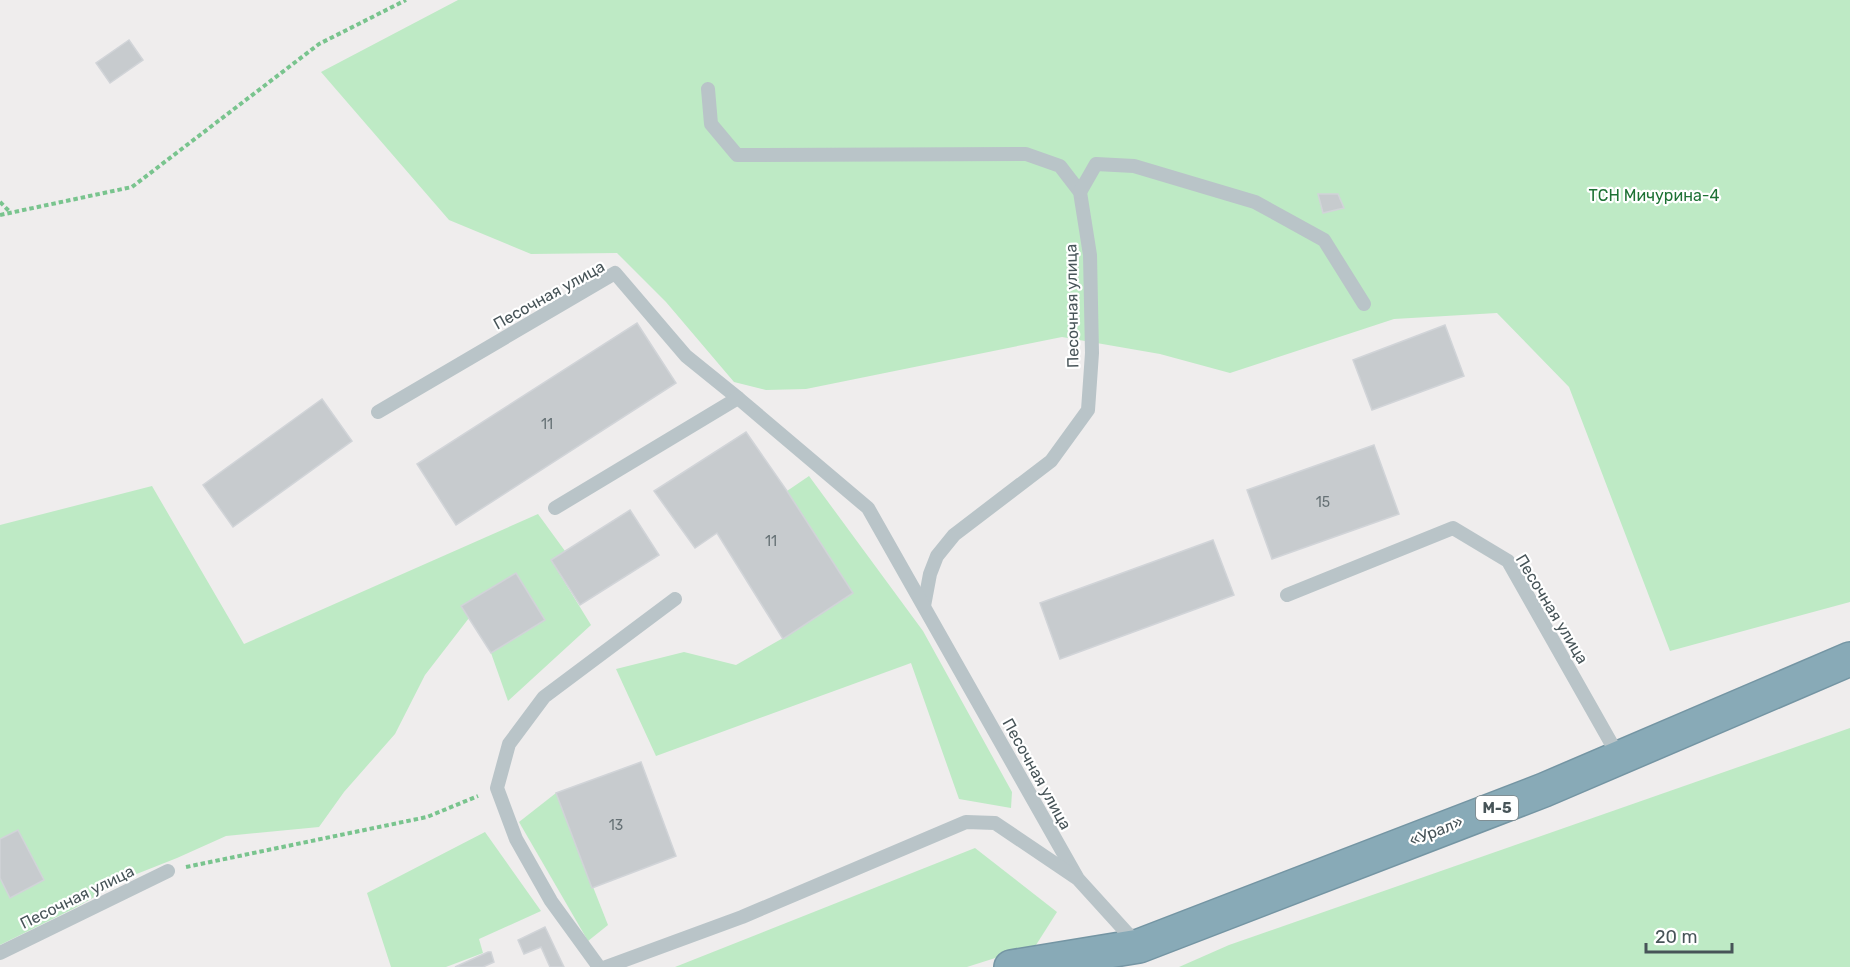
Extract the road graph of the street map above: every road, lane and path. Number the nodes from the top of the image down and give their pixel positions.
1 (406, 0) edge
2 (708, 89) dead end
3 (1080, 192) junction
4 (0, 202) edge
5 (11, 213) junction
6 (0, 215) edge
7 (1364, 304) dead end
8 (738, 398) junction
9 (378, 412) dead end
10 (555, 508) dead end
11 (1287, 595) dead end
12 (675, 598) dead end
13 (924, 606) junction
14 (1850, 659) edge
15 (1619, 757) junction
16 (497, 788) junction
17 (168, 871) joint
18 (1078, 879) junction
19 (1139, 946) junction
20 (0, 953) edge
21 (599, 967) edge
22 (606, 967) edge
23 (1011, 967) edge
24 (1094, 967) edge

1 - 5 path
2 - 3 lane, Песочная улица
3 - 7 lane
3 - 13 lane, Песочная улица
4 - 5 path
5 - 6 path
8 - 9 lane, Песочная улица
8 - 10 lane
8 - 13 lane, Песочная улица
11 - 15 lane, Песочная улица
12 - 16 lane
13 - 18 lane, Песочная улица
14 - 15 highway, «Урал» / М-5
15 - 19 highway, «Урал» / М-5
16 - 17 path
16 - 21 lane
17 - 20 lane, Песочная улица
18 - 19 lane, Песочная улица
18 - 22 lane
19 - 23 highway, «Урал» / М-5
19 - 24 highway, М-5

